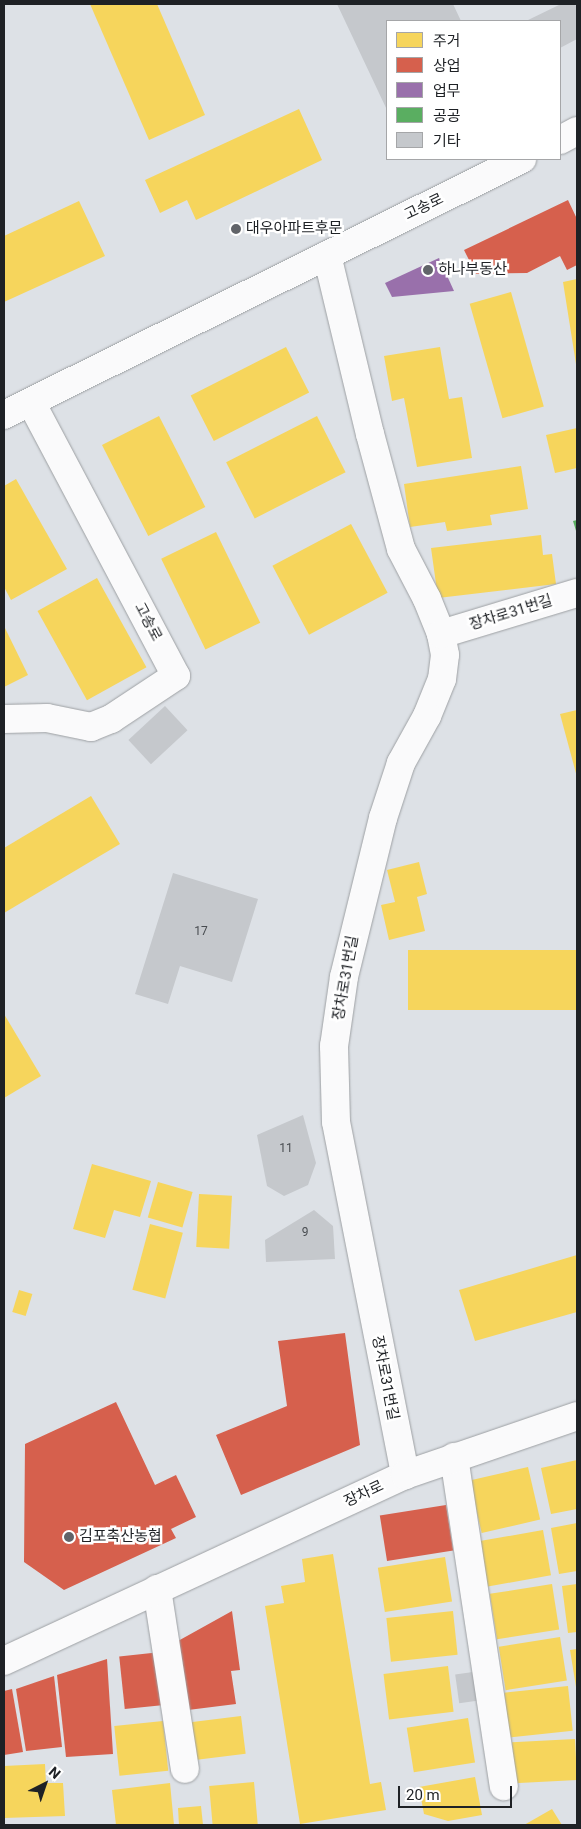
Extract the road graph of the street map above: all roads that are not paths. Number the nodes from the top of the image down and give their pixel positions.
1 (577, 131) edge
2 (561, 139) edge
3 (520, 160) edge
4 (327, 255) junction
5 (31, 402) junction
6 (4, 415) edge
7 (577, 593) edge
8 (441, 634) junction
9 (4, 719) edge
10 (577, 1416) edge
11 (454, 1456) junction
12 (405, 1475) junction
13 (157, 1589) junction
14 (4, 1660) edge
15 (185, 1769) dead end
16 (504, 1786) dead end

1 - 2 street
3 - 4 street, 고송로
4 - 5 street, 고송로
4 - 8 street
5 - 6 street, 고송로
5 - 9 street, 고송로
7 - 8 street, 장차로31번길
8 - 12 street, 장차로31번길
10 - 11 street, 장차로
11 - 12 street, 장차로
11 - 16 street
12 - 13 street, 장차로
13 - 14 street, 장차로
13 - 15 street

